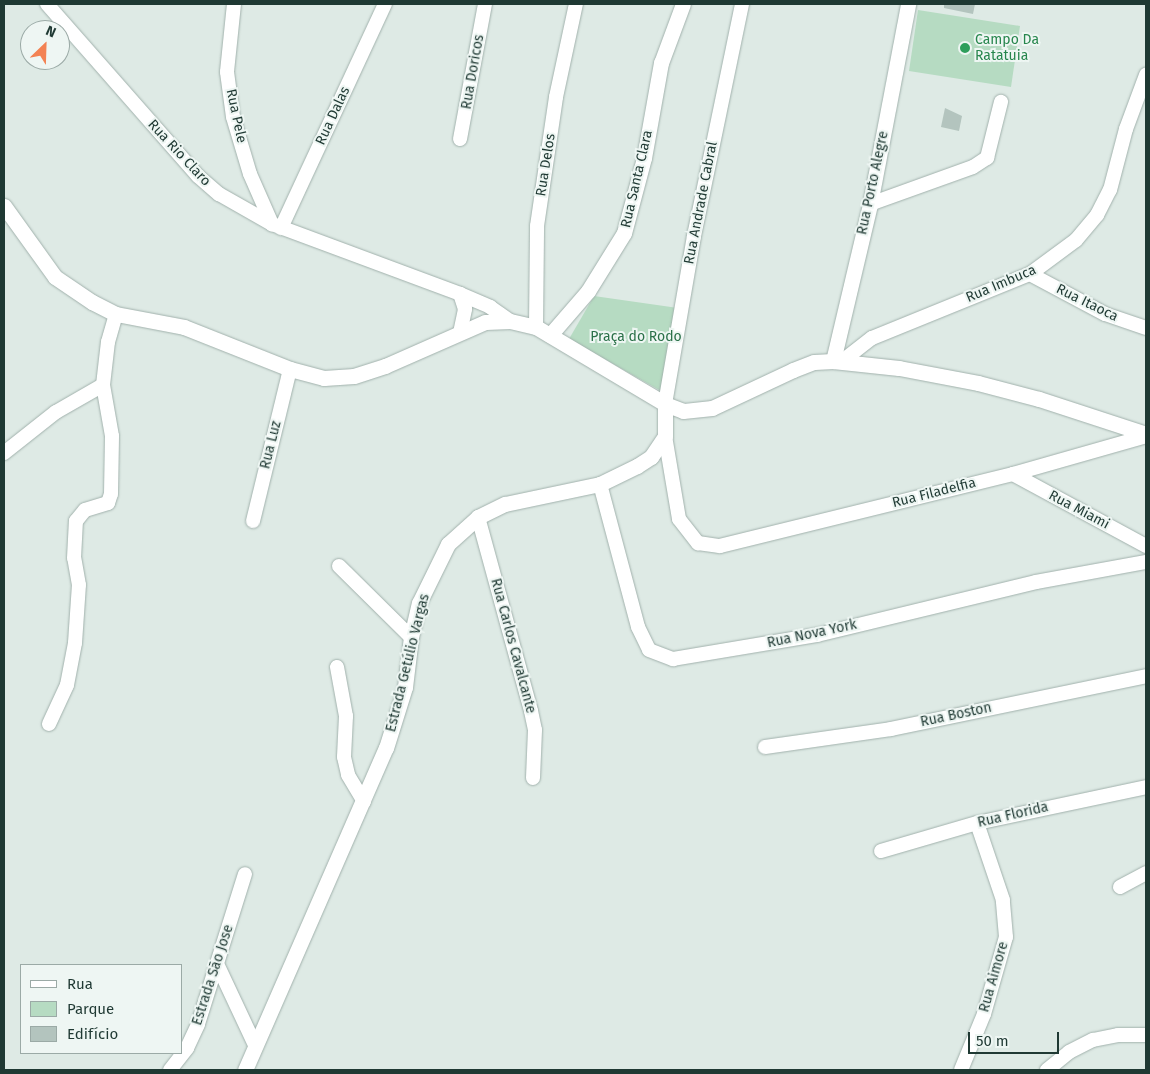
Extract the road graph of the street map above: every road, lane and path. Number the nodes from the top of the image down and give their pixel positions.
1 (48, 4) edge
2 (234, 4) edge
3 (385, 4) edge
4 (485, 4) edge
5 (576, 4) edge
6 (683, 4) edge
7 (742, 4) edge
8 (908, 4) edge
9 (1146, 75) edge
10 (1001, 102) dead end
11 (460, 140) dead end
12 (870, 204) junction
13 (4, 206) edge
14 (276, 226) junction
15 (1030, 274) junction
16 (460, 294) junction
17 (116, 314) junction
18 (510, 322) junction
19 (1146, 328) edge
20 (543, 331) junction
21 (460, 333) junction
22 (837, 362) junction
23 (290, 369) junction
24 (103, 385) junction
25 (665, 404) junction
26 (1146, 435) edge
27 (665, 436) junction
28 (4, 453) edge
29 (1012, 474) junction
30 (600, 484) junction
31 (478, 517) junction
32 (253, 522) dead end
33 (1146, 546) edge
34 (1146, 562) edge
35 (339, 566) dead end
36 (411, 637) junction
37 (337, 667) dead end
38 (1146, 676) edge
39 (48, 724) dead end
40 (765, 747) dead end
41 (533, 778) dead end
42 (1146, 787) edge
43 (364, 802) junction
44 (977, 824) junction
45 (881, 851) dead end
46 (1146, 873) edge
47 (245, 874) dead end
48 (1120, 887) dead end
49 (218, 966) junction
50 (1146, 1035) edge
51 (255, 1045) junction
52 (182, 1053) edge
53 (181, 1054) edge
54 (170, 1070) edge
55 (245, 1070) edge
56 (961, 1070) edge
57 (1047, 1070) edge

1 - 14 street, Rua Rio Claro
2 - 14 street, Rua Pele
3 - 14 street, Rua Dalas
4 - 11 street, Rua Doricos
5 - 20 street, Rua Delos
6 - 20 main road, Rua Santa Clara
7 - 25 street, Rua Andrade Cabral
8 - 12 main road, Rua Porto Alegre
9 - 15 street, Rua Imbuca
10 - 12 street
12 - 22 main road, Rua Porto Alegre
13 - 17 main road
14 - 16 street, Rua Rio Claro
15 - 19 street, Rua Itaoca
15 - 22 street, Rua Imbuca
16 - 18 street, Rua Rio Claro
16 - 21 street
17 - 23 main road
17 - 24 street
18 - 20 main road
18 - 21 main road
20 - 25 main road
21 - 23 main road
22 - 25 main road
22 - 26 main road
23 - 32 street, Rua Luz
24 - 28 street
24 - 39 street
25 - 27 main road
26 - 29 street, Rua Filadelfia
27 - 29 street, Rua Filadelfia
27 - 30 main road, Estrada Getúlio Vargas
29 - 33 street, Rua Miami
30 - 31 main road, Estrada Getúlio Vargas
30 - 34 street, Rua Nova York
31 - 36 main road, Estrada Getúlio Vargas
31 - 41 street, Rua Carlos Cavalcante
35 - 36 street
36 - 43 main road, Estrada Getúlio Vargas
37 - 43 street
38 - 40 street, Rua Boston
42 - 44 street, Rua Florida
43 - 51 main road, Estrada Getúlio Vargas
44 - 45 street, Rua Florida
44 - 56 street, Rua Aimore
46 - 48 street
47 - 49 street, Estrada Sāo Jose
49 - 51 street
49 - 52 street, Estrada Sāo Jose
50 - 57 street
51 - 55 main road, Estrada Getúlio Vargas
53 - 54 street, Estrada Sāo Jose

